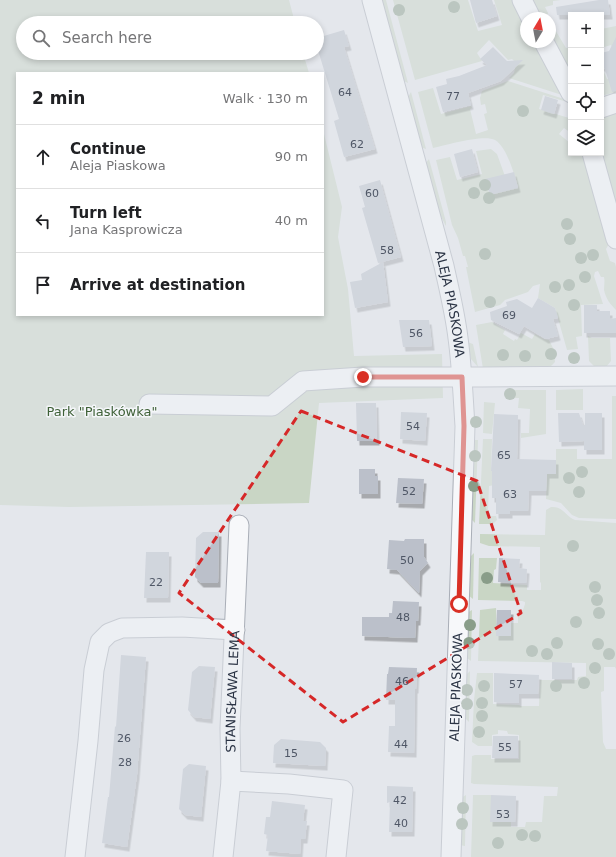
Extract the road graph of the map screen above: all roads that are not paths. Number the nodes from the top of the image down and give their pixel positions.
1 (372, 0) edge
2 (522, 0) edge
3 (528, 12) edge
4 (547, 48) edge
5 (568, 86) edge
6 (616, 103) edge
7 (604, 107) edge
8 (593, 156) edge
9 (616, 239) edge
10 (616, 376) edge
11 (462, 377) junction
12 (149, 404) dead end
13 (239, 525) dead end
14 (234, 630) junction
15 (231, 781) junction
16 (75, 857) edge
17 (223, 857) edge
18 (336, 857) edge
19 (451, 857) edge

1 - 11 street, ALEJA PIASKOWA
2 - 3 street
4 - 5 street
6 - 7 street
8 - 9 street
10 - 11 street
11 - 12 street
11 - 19 street, ALEJA PIASKOWA
13 - 14 street, STANISŁAWA LEMA
14 - 15 street, STANISŁAWA LEMA
14 - 16 street
15 - 17 street, STANISŁAWA LEMA
15 - 18 street

